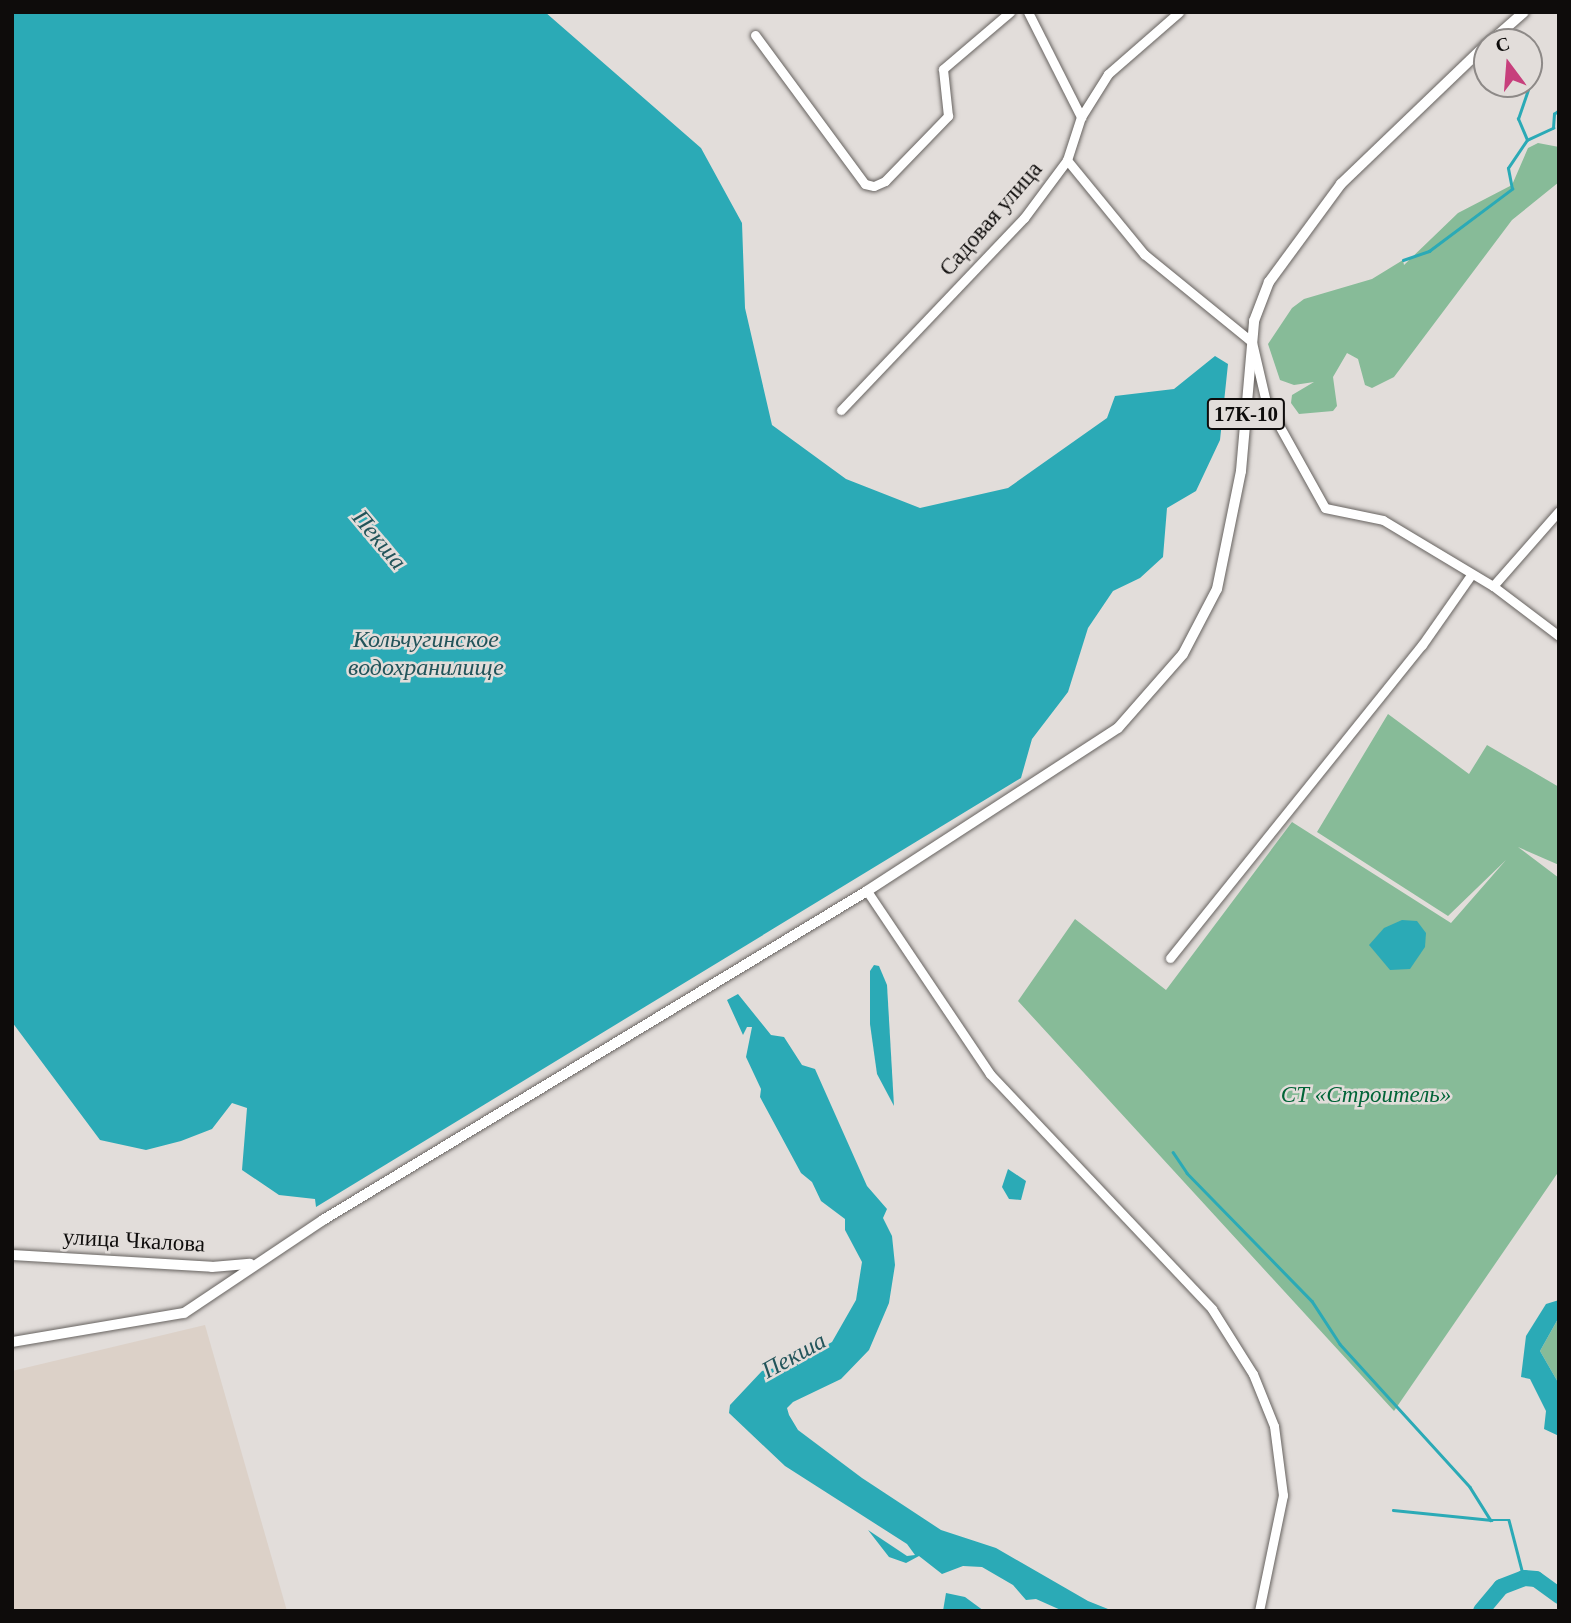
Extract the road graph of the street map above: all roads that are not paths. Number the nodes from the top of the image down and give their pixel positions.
1 (1010, 12) edge
2 (1028, 12) edge
3 (1179, 12) edge
4 (1524, 12) edge
5 (1505, 28) edge
6 (755, 35) dead end
7 (1473, 57) edge
8 (1081, 117) junction
9 (1067, 160) junction
10 (1252, 342) junction
11 (841, 410) dead end
12 (1559, 511) edge
13 (1471, 575) junction
14 (1493, 586) junction
15 (1559, 636) edge
16 (867, 891) junction
17 (1170, 958) dead end
18 (12, 1255) edge
19 (253, 1263) junction
20 (12, 1342) edge
21 (1259, 1611) edge

1 - 6 street
2 - 8 street
3 - 8 street, Садовая улица
4 - 5 main road, 17К-10
7 - 10 main road, 17К-10
8 - 9 street, Садовая улица
9 - 10 street
9 - 11 street, Садовая улица
10 - 13 street
10 - 16 main road, 17К-10
12 - 14 street
13 - 14 street
13 - 17 street
14 - 15 street
16 - 19 main road
16 - 21 street
18 - 19 main road, улица Чкалова
19 - 20 main road

